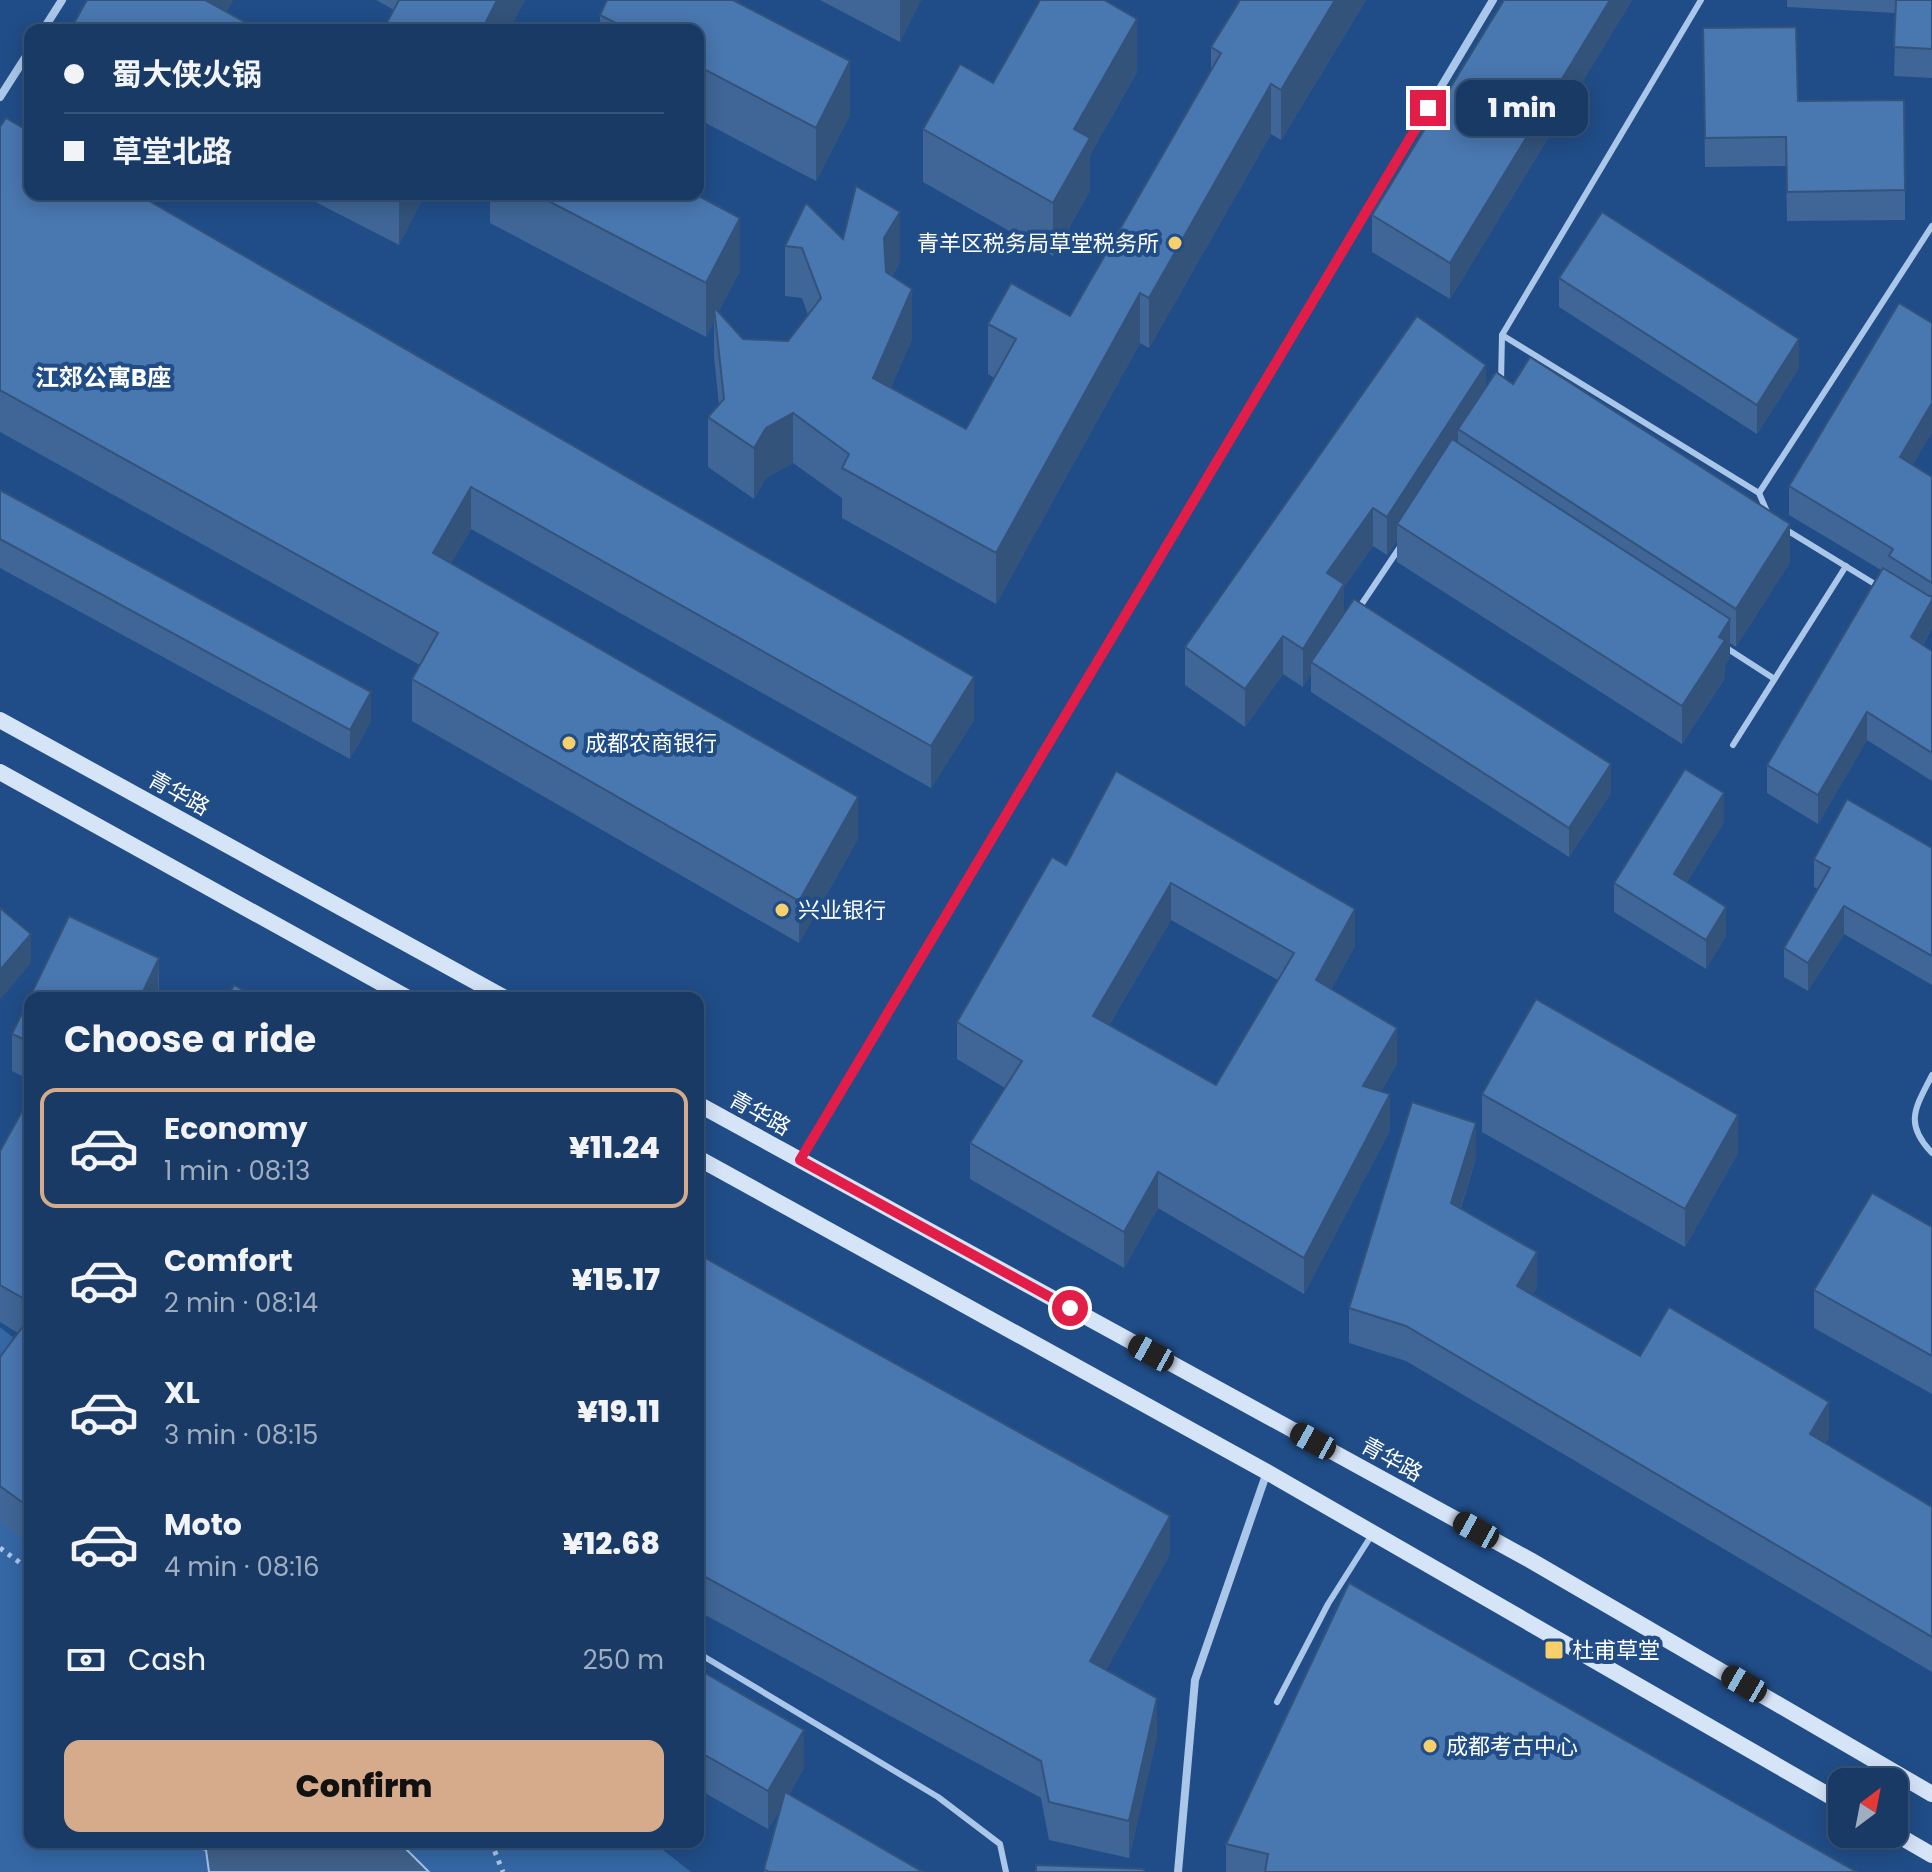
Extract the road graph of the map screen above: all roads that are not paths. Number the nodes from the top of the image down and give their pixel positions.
1 (62, 0) edge
2 (1493, 0) edge
3 (1701, 0) edge
4 (47, 24) edge
5 (24, 59) edge
6 (0, 97) edge
7 (1932, 226) edge
8 (1502, 335) junction
9 (1500, 392) edge
10 (1759, 493) junction
11 (1770, 520) edge
12 (1783, 528) edge
13 (1408, 533) edge
14 (1846, 566) junction
15 (1883, 589) edge
16 (1350, 623) edge
17 (1721, 645) edge
18 (1773, 678) junction
19 (0, 720) edge
20 (1733, 745) dead end
21 (0, 772) edge
22 (397, 992) edge
23 (494, 992) edge
24 (1932, 1075) edge
25 (704, 1107) edge
26 (1932, 1153) edge
27 (800, 1160) junction
28 (704, 1161) edge
29 (1267, 1472) junction
30 (1373, 1533) junction
31 (704, 1657) edge
32 (1277, 1702) dead end
33 (1932, 1794) edge
34 (1828, 1795) edge
35 (1908, 1841) edge
36 (1932, 1855) edge
37 (1006, 1872) edge
38 (1178, 1872) edge

1 - 4 street
2 - 27 street
3 - 8 lane
5 - 6 street
7 - 10 lane
8 - 9 lane
8 - 10 lane
10 - 11 lane
12 - 14 lane
13 - 16 lane
14 - 15 lane
14 - 18 lane
17 - 18 lane
18 - 20 lane
19 - 23 main road, 青华路
21 - 22 main road
24 - 26 lane
25 - 27 main road, 青华路
27 - 33 main road, 青华路
28 - 29 main road
29 - 30 main road
29 - 38 street
30 - 32 lane
30 - 34 main road
31 - 37 lane
35 - 36 main road

